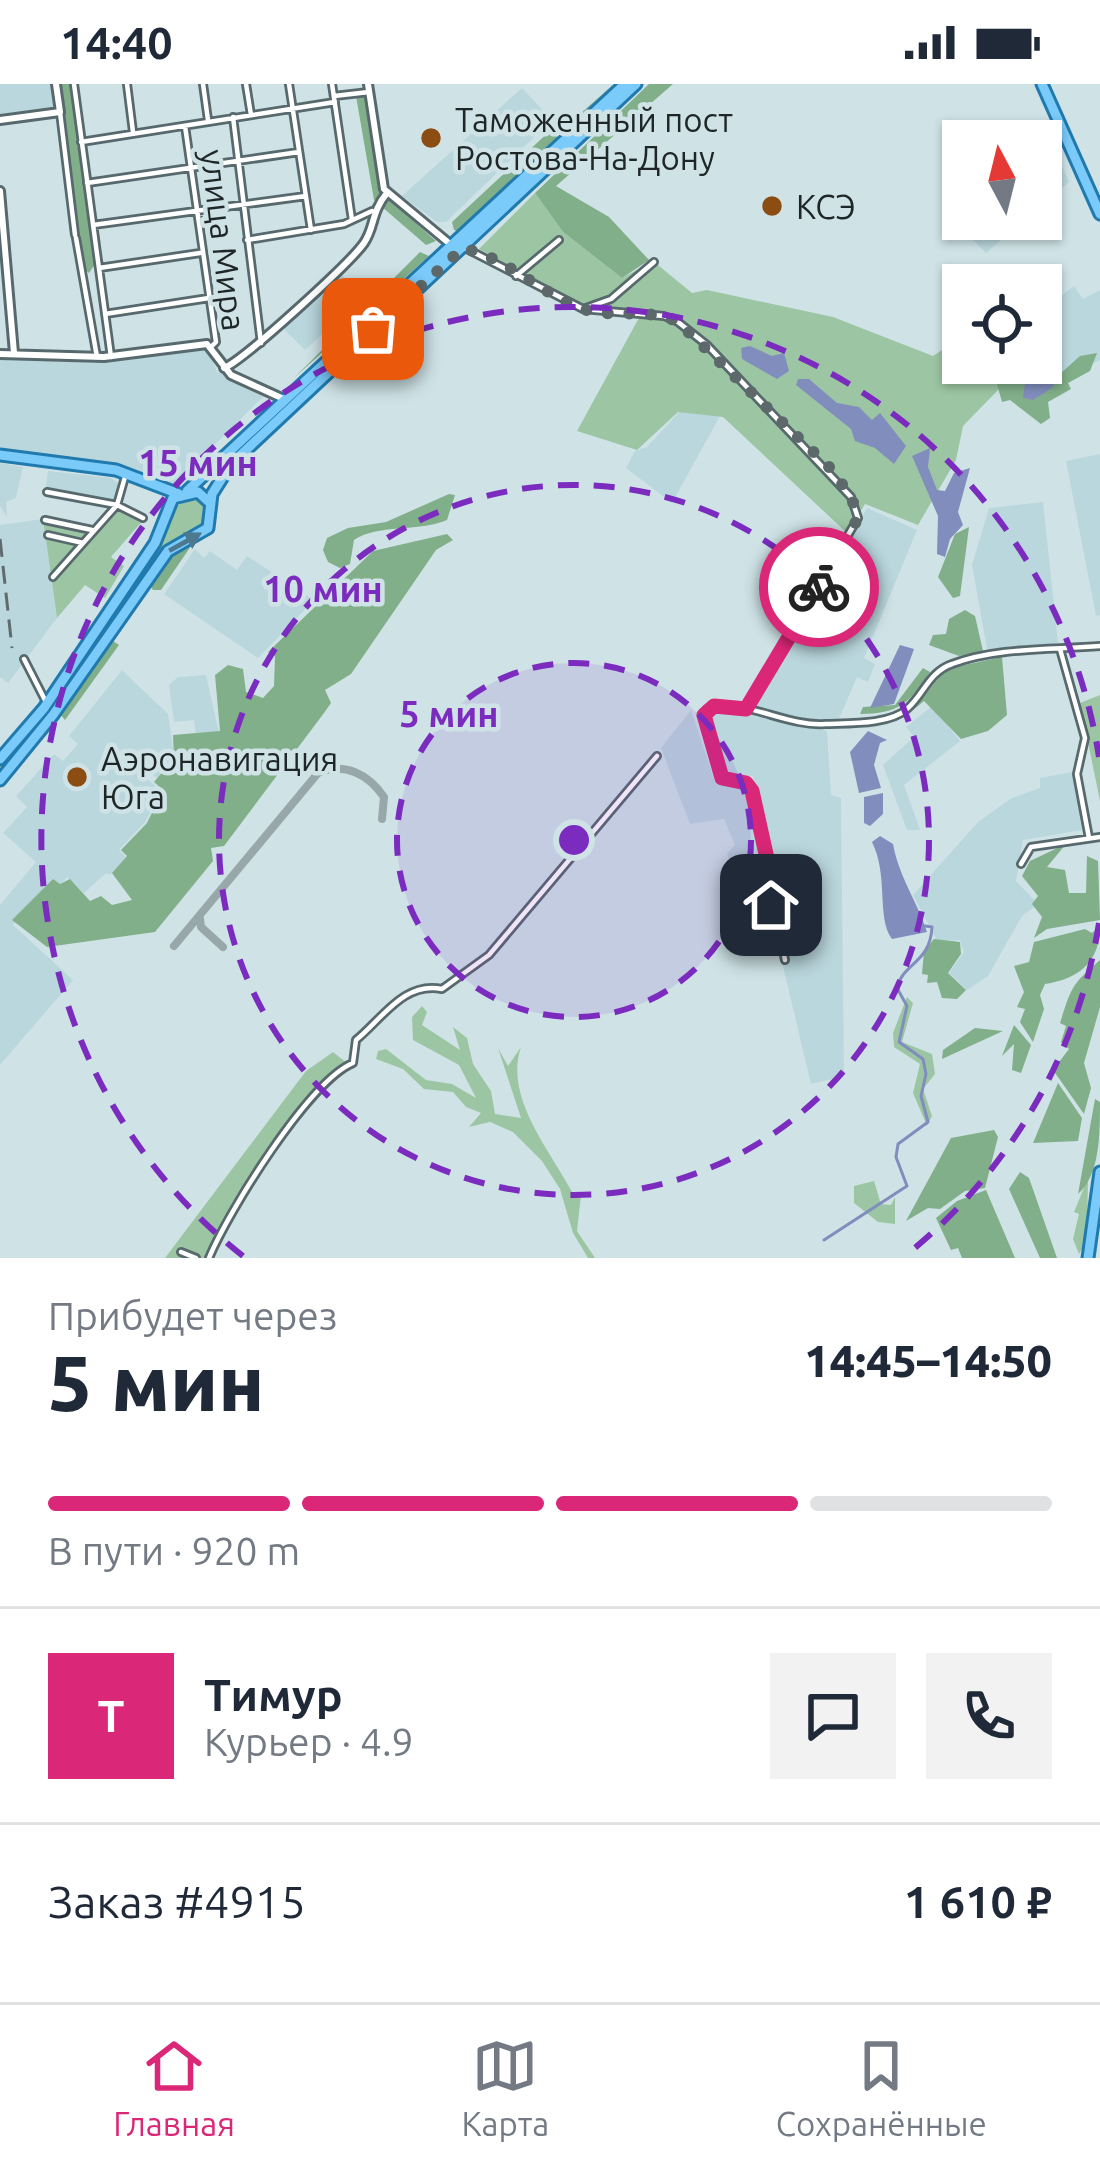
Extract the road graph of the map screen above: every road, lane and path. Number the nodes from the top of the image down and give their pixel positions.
1 (56, 84) edge
2 (74, 84) edge
3 (127, 84) edge
4 (203, 84) edge
5 (246, 84) edge
6 (290, 84) edge
7 (332, 84) edge
8 (625, 84) edge
9 (636, 84) edge
10 (1044, 84) edge
11 (368, 88) edge
12 (334, 99) junction
13 (293, 108) junction
14 (60, 111) junction
15 (251, 115) junction
16 (233, 117) junction
17 (0, 118) edge
18 (208, 121) junction
19 (185, 126) junction
20 (134, 134) junction
21 (80, 142) junction
22 (299, 152) junction
23 (236, 160) junction
24 (190, 167) junction
25 (87, 183) junction
26 (0, 191) edge
27 (387, 194) junction
28 (306, 196) junction
29 (242, 203) junction
30 (1100, 203) edge
31 (196, 209) junction
32 (372, 211) junction
33 (1100, 214) edge
34 (352, 220) junction
35 (93, 225) junction
36 (311, 230) junction
37 (471, 232) junction
38 (437, 233) junction
39 (247, 240) junction
40 (559, 240) dead end
41 (455, 247) junction
42 (477, 250) junction
43 (202, 253) junction
44 (440, 256) junction
45 (654, 262) dead end
46 (99, 271) junction
47 (85, 276) junction
48 (516, 276) junction
49 (209, 298) junction
50 (583, 309) junction
51 (105, 314) junction
52 (261, 343) junction
53 (212, 346) junction
54 (14, 353) junction
55 (0, 354) edge
56 (97, 357) junction
57 (111, 357) junction
58 (224, 368) junction
59 (286, 400) junction
60 (0, 455) edge
61 (104, 468) junction
62 (125, 477) junction
63 (46, 492) dead end
64 (183, 493) junction
65 (211, 504) junction
66 (117, 505) junction
67 (167, 512) junction
68 (143, 518) dead end
69 (45, 520) dead end
70 (95, 530) junction
71 (48, 535) dead end
72 (84, 543) junction
73 (137, 569) junction
74 (53, 577) dead end
75 (148, 577) junction
76 (102, 621) junction
77 (112, 629) junction
78 (1100, 646) edge
79 (1060, 649) junction
80 (24, 659) dead end
81 (66, 686) junction
82 (47, 704) junction
83 (746, 709) junction
84 (657, 756) dead end
85 (0, 759) edge
86 (0, 780) edge
87 (1100, 837) edge
88 (1089, 838) junction
89 (1021, 864) dead end
90 (785, 960) dead end
91 (1100, 1172) edge
92 (1100, 1206) edge
93 (181, 1252) dead end
94 (196, 1258) edge
95 (209, 1258) edge
96 (1091, 1258) edge

1 - 14 street
2 - 21 street
3 - 20 street
4 - 18 street
5 - 15 street
6 - 13 street
7 - 12 street
8 - 37 main road
9 - 37 main road
10 - 30 main road
10 - 33 main road
11 - 12 street
11 - 27 street
12 - 13 street
12 - 34 street
13 - 15 street
13 - 22 street
14 - 17 street
14 - 47 street
15 - 16 street
16 - 18 street
16 - 23 street
18 - 19 street
19 - 20 street
19 - 24 street, улица Мира
20 - 21 street
21 - 25 street
22 - 23 street
22 - 28 street
23 - 24 street
23 - 29 street
24 - 25 street
24 - 31 street, улица Мира
25 - 35 street
26 - 54 street
27 - 32 street
27 - 38 street
28 - 29 street
28 - 36 street
29 - 31 street
29 - 39 street
31 - 35 street
31 - 43 street, улица Мира
32 - 34 street
32 - 52 street
34 - 36 street
35 - 46 street
36 - 39 street
37 - 38 street
37 - 41 main road
37 - 42 street
38 - 41 street
38 - 44 street
39 - 52 street
40 - 48 street
41 - 42 street
41 - 44 main road
41 - 65 main road
42 - 48 street
43 - 46 street
43 - 49 street, улица Мира
44 - 59 main road
45 - 50 street
46 - 47 street
46 - 51 street
47 - 56 street
48 - 50 street
49 - 51 street
49 - 53 street, улица Мира
50 - 83 street
51 - 57 street
52 - 58 street
53 - 57 street
53 - 58 street, улица Мира
54 - 55 street
54 - 56 street
56 - 57 street
58 - 59 street
59 - 64 main road
60 - 61 main road
61 - 62 main road
61 - 64 main road
62 - 66 street
62 - 67 main road
63 - 66 street
64 - 65 main road
64 - 67 main road
75 -> 65 main road
66 - 68 street
66 - 70 street
67 - 73 main road
69 - 70 street
70 - 72 street
71 - 72 street
72 - 74 street
73 - 75 main road
73 - 76 main road
75 - 77 main road
76 - 77 main road
76 - 81 main road
77 - 81 main road
78 - 79 street
79 - 83 street
79 - 88 street
80 - 82 street
81 - 82 main road
81 - 86 main road
82 - 85 main road
83 - 90 street
84 - 95 street
87 - 88 street
88 - 89 street
91 - 96 main road
92 - 96 main road
93 - 94 street

